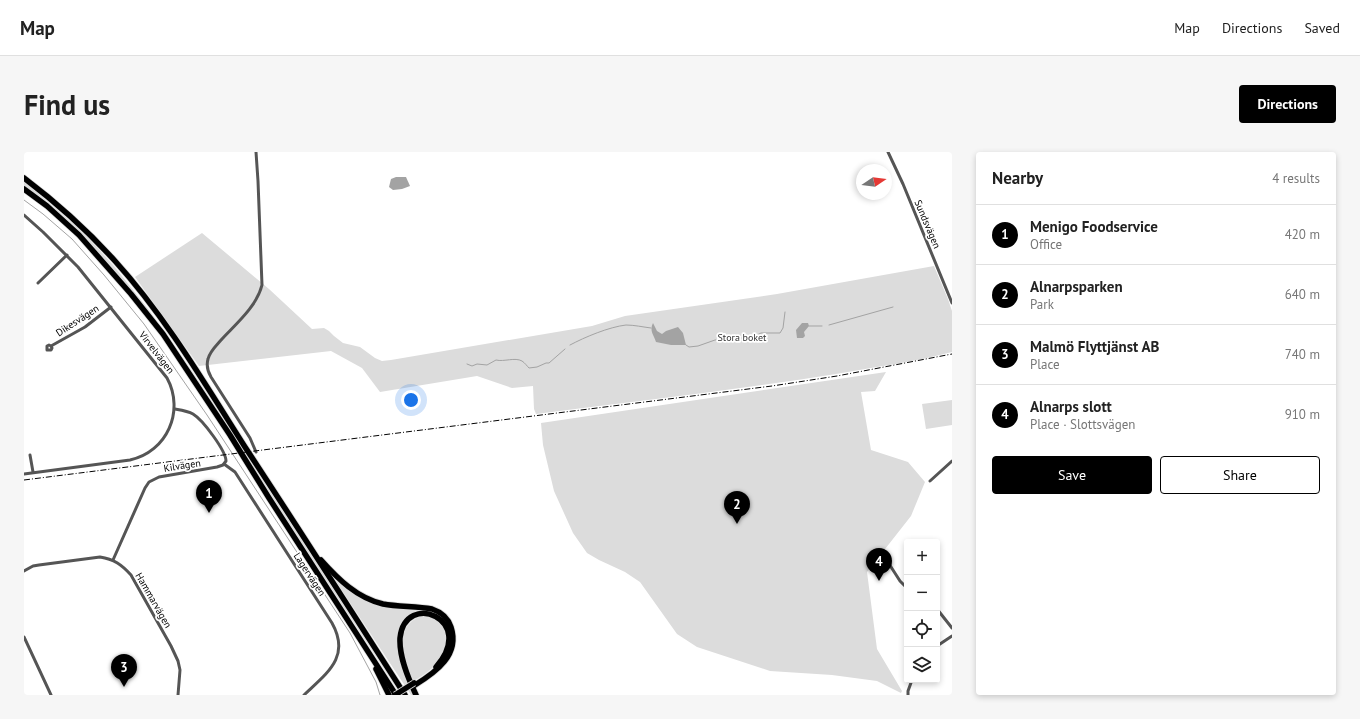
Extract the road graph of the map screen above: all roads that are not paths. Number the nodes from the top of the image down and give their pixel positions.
1 (256, 152) edge
2 (888, 152) edge
3 (24, 178) edge
4 (24, 189) edge
5 (24, 215) edge
6 (67, 255) junction
7 (38, 283) dead end
8 (952, 303) edge
9 (111, 307) junction
10 (51, 346) dead end
11 (175, 409) junction
12 (256, 452) dead end
13 (30, 455) dead end
14 (952, 461) edge
15 (224, 464) junction
16 (33, 472) junction
17 (24, 474) edge
18 (930, 481) dead end
19 (309, 547) junction
20 (884, 556) dead end
21 (113, 560) junction
22 (24, 571) edge
23 (904, 585) edge
24 (939, 611) edge
25 (952, 628) edge
26 (952, 636) edge
27 (24, 637) edge
28 (360, 638) junction
29 (940, 644) edge
30 (911, 683) edge
31 (415, 684) junction
32 (51, 695) edge
33 (178, 695) edge
34 (304, 695) edge
35 (389, 695) edge
36 (396, 695) edge
37 (400, 695) edge
38 (405, 695) edge
39 (416, 695) edge
40 (908, 695) edge

1 - 12 street
2 - 8 street, Sundsvägen
3 - 19 highway
4 - 28 highway
5 - 6 street, Virvelvägen
6 - 7 street
6 - 9 street, Virvelvägen
9 - 10 street, Dikesvägen
9 - 11 street, Virvelvägen
11 - 15 street
11 - 16 street, Virvelvägen
13 - 16 street
14 - 18 street
15 - 21 street, Kilvägen
15 - 34 street, Lagervägen
16 - 17 street, Virvelvägen
19 - 31 highway
19 - 38 highway
20 - 23 street
21 - 22 street
21 - 33 street, Hammarvägen
24 - 25 street
26 - 29 street
27 - 32 street
28 - 35 highway
28 - 36 highway
30 - 40 street
31 - 36 highway, bridge
31 - 37 highway, bridge
31 - 39 highway

